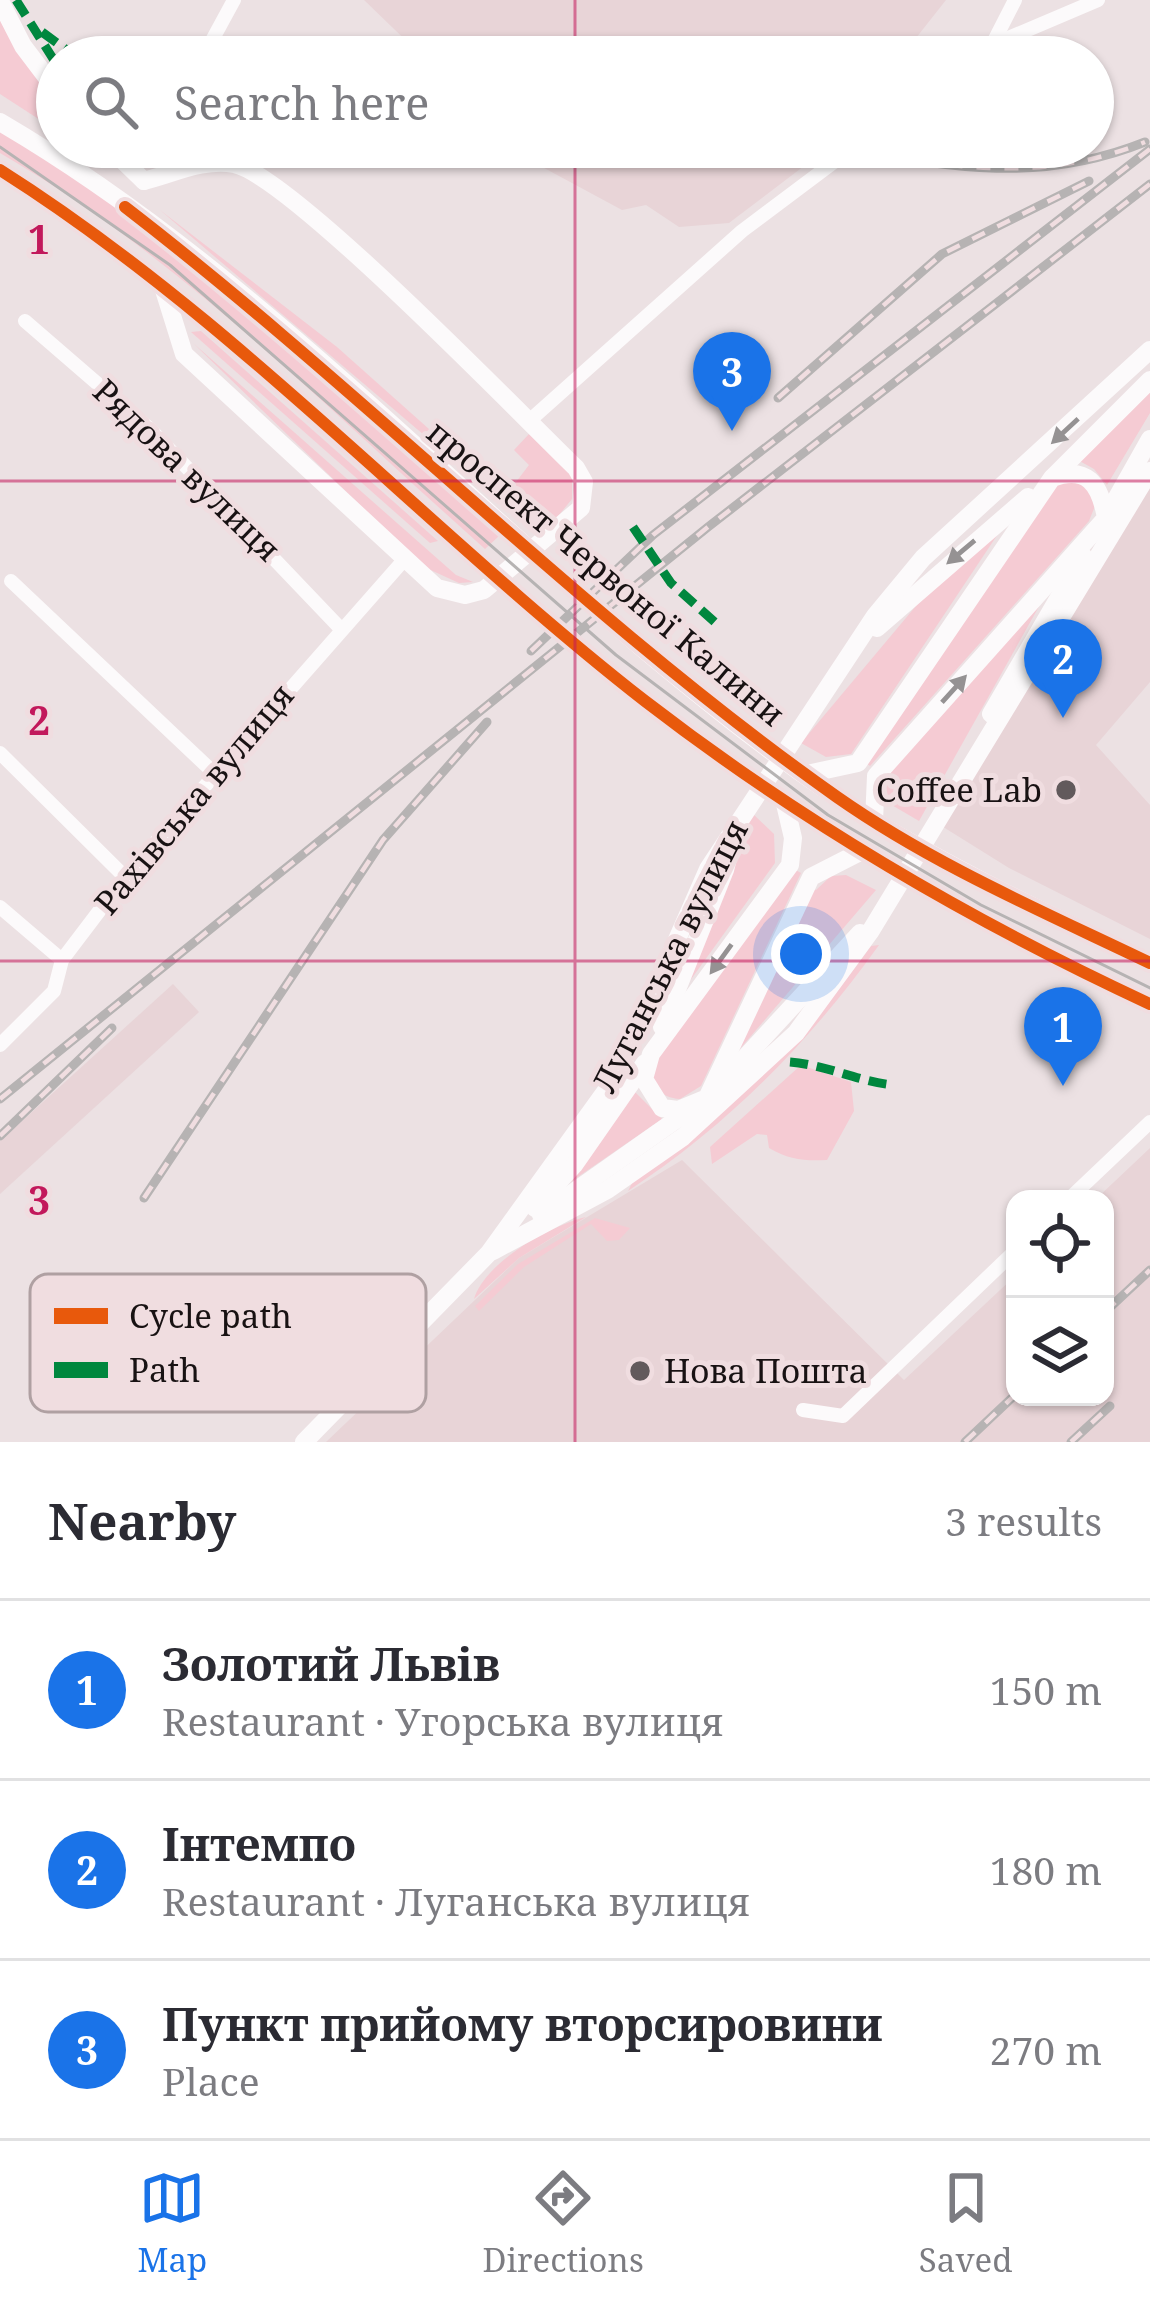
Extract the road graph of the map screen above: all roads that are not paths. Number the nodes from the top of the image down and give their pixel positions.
1 (234, 0) edge
2 (1016, 0) edge
3 (1098, 0) edge
4 (0, 1) edge
5 (214, 36) edge
6 (997, 36) edge
7 (1013, 36) edge
8 (36, 63) edge
9 (0, 122) edge
10 (36, 146) edge
11 (68, 168) edge
12 (130, 168) edge
13 (192, 168) edge
14 (240, 168) edge
15 (826, 168) edge
16 (0, 170) edge
17 (144, 182) junction
18 (125, 207) junction
19 (164, 290) junction
20 (25, 321) dead end
21 (1150, 350) edge
22 (1150, 380) edge
23 (528, 422) junction
24 (1150, 439) edge
25 (1150, 472) edge
26 (1052, 478) junction
27 (1106, 518) junction
28 (403, 561) junction
29 (10, 581) dead end
30 (340, 628) junction
31 (852, 652) junction
32 (983, 741) junction
33 (0, 753) edge
34 (213, 772) junction
35 (807, 774) junction
36 (785, 804) junction
37 (735, 821) junction
38 (874, 821) junction
39 (858, 853) junction
40 (124, 877) junction
41 (0, 907) edge
42 (879, 916) junction
43 (62, 960) junction
44 (1150, 963) edge
45 (1150, 1004) edge
46 (0, 1045) edge
47 (651, 1054) junction
48 (707, 1098) junction
49 (1150, 1122) edge
50 (1078, 1190) edge
51 (489, 1253) junction
52 (1006, 1260) edge
53 (426, 1317) edge
54 (803, 1410) dead end
55 (333, 1412) edge
56 (304, 1442) edge

1 - 5 street
2 - 6 street
3 - 7 street
4 - 8 main road
9 - 10 main road, проспект Червоної Калини
11 - 18 main road, проспект Червоної Калини
12 - 17 main road
13 - 17 main road
14 - 23 main road
15 - 23 street
16 - 19 main road, проспект Червоної Калини
17 - 18 main road
18 - 35 main road, проспект Червоної Калини
19 - 28 main road
19 - 36 main road, проспект Червоної Калини
20 - 30 street, Рядова вулиця
21 -> 31 main road, Луганська вулиця
22 - 26 main road
23 - 28 main road
24 - 27 main road
25 - 32 main road, Луганська вулиця
26 - 27 main road
26 -> 31 main road
26 - 35 main road
27 - 32 main road
38 -> 27 main road
28 - 30 street, Рахівська вулиця
29 - 34 street
30 - 34 street, Рахівська вулиця
31 - 37 main road, Луганська вулиця
32 - 42 main road, Луганська вулиця
33 - 40 street
34 - 40 street, Рахівська вулиця
35 - 38 main road, проспект Червоної Калини
36 - 39 main road, проспект Червоної Калини
36 -> 47 main road
37 - 47 main road
37 - 51 main road, Луганська вулиця
38 - 44 main road, проспект Червоної Калини
39 - 45 main road, проспект Червоної Калини
39 - 48 main road
40 - 43 street, Рахівська вулиця
41 - 43 street
42 - 48 main road
42 - 51 main road, Луганська вулиця
43 - 46 street, Рахівська вулиця
47 - 48 main road
47 - 51 main road
48 - 51 main road
49 - 50 street
51 - 53 main road, Луганська вулиця
52 - 54 street
55 - 56 main road, Луганська вулиця

